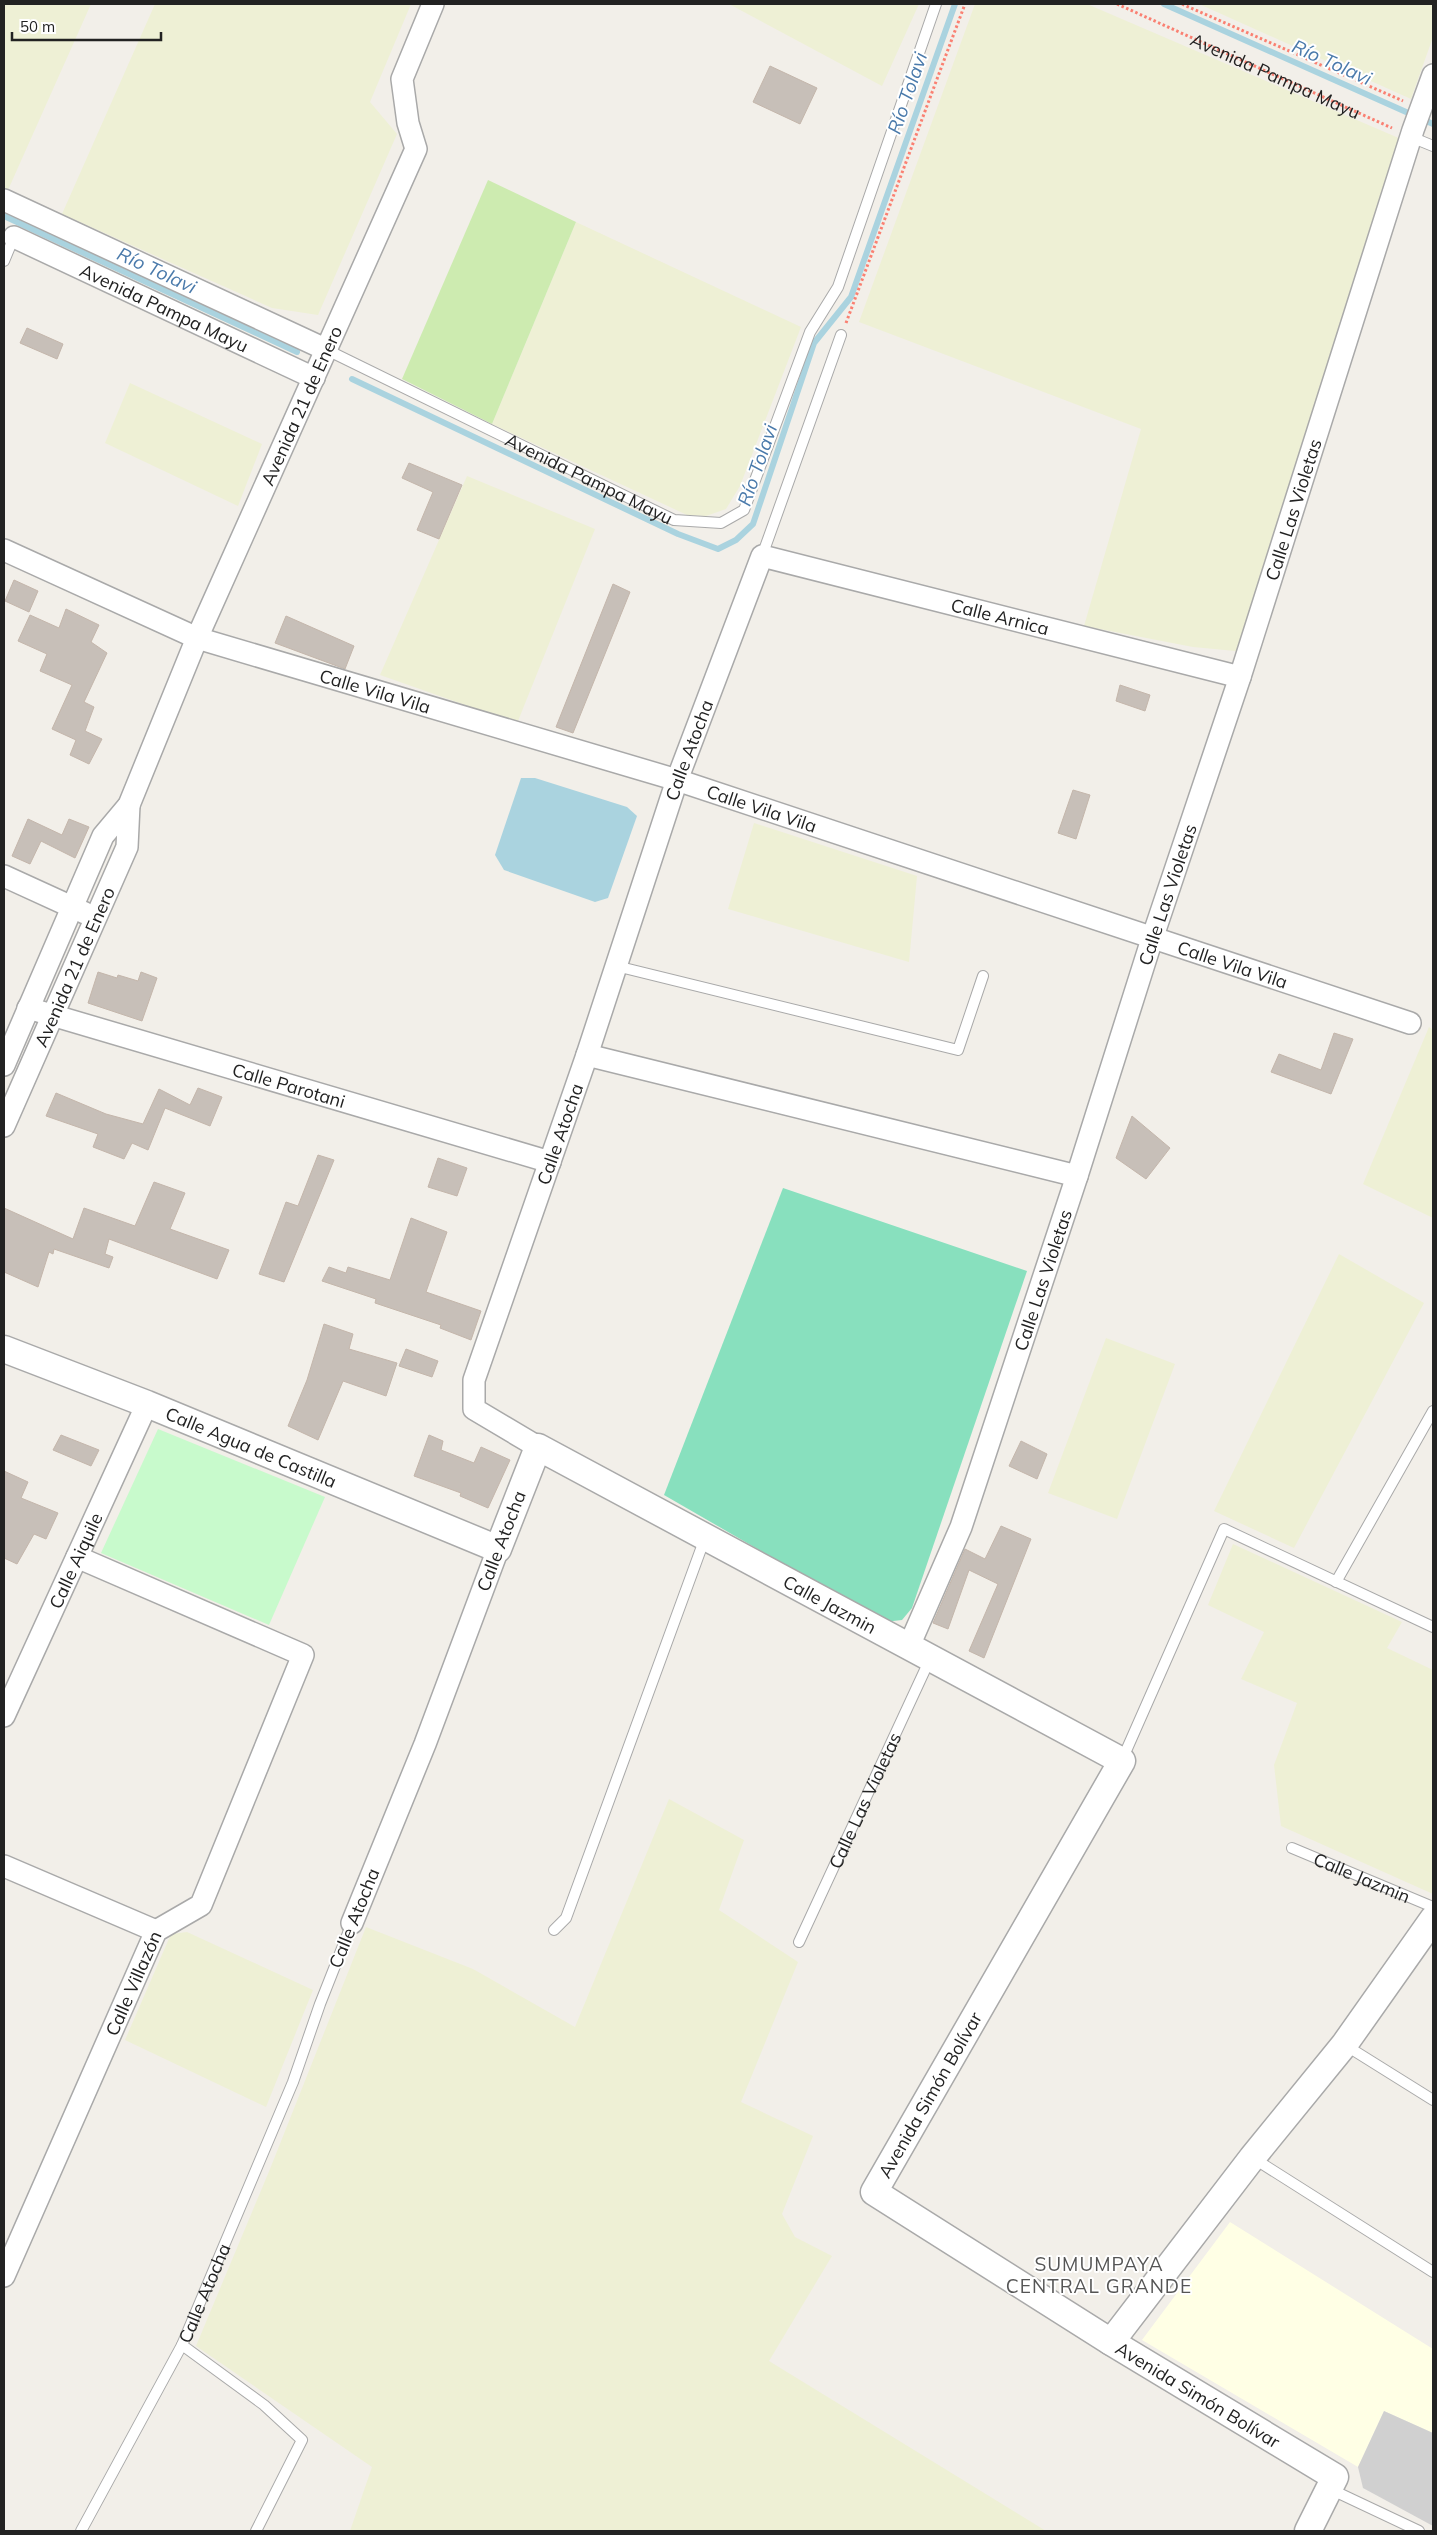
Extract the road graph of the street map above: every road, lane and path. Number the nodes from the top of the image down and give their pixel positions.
1 (433, 4) edge
2 (936, 4) edge
3 (965, 4) edge
4 (1117, 4) edge
5 (1182, 4) edge
6 (1433, 75) edge
7 (1427, 111) edge
8 (1412, 133) junction
9 (1433, 146) edge
10 (4, 200) edge
11 (14, 237) joint
12 (4, 261) edge
13 (841, 335) joint
14 (327, 350) junction
15 (314, 378) junction
16 (4, 550) edge
17 (762, 556) junction
18 (198, 638) junction
19 (1240, 677) junction
20 (677, 780) junction
21 (129, 805) junction
22 (4, 876) edge
23 (72, 906) junction
24 (96, 918) junction
25 (1152, 939) junction
26 (616, 966) junction
27 (983, 976) dead end
28 (28, 1008) junction
29 (52, 1016) junction
30 (1410, 1023) dead end
31 (587, 1055) junction
32 (4, 1065) edge
33 (4, 1126) edge
34 (550, 1162) junction
35 (1077, 1176) junction
36 (4, 1349) edge
37 (147, 1404) junction
38 (1433, 1411) edge
39 (538, 1447) junction
40 (706, 1537) junction
41 (498, 1549) junction
42 (77, 1557) junction
43 (1336, 1582) junction
44 (1433, 1627) edge
45 (919, 1652) junction
46 (4, 1716) edge
47 (1122, 1761) junction
48 (1292, 1848) dead end
49 (4, 1866) edge
50 (1433, 1907) edge
51 (1433, 1919) edge
52 (352, 1923) joint
53 (554, 1930) dead end
54 (156, 1931) junction
55 (799, 1942) dead end
56 (1344, 2045) junction
57 (1433, 2100) edge
58 (1252, 2158) junction
59 (1433, 2272) edge
60 (4, 2276) edge
61 (1111, 2342) junction
62 (182, 2345) junction
63 (1329, 2488) junction
64 (81, 2531) edge
65 (256, 2531) edge
66 (1308, 2531) edge
67 (1419, 2531) edge

1 - 14 street, Avenida 21 de Enero
2 - 14 lane, Avenida Pampa Mayu
3 - 13 path
4 - 8 path, Avenida Pampa Mayu
5 - 7 path, Avenida Pampa Mayu
6 - 7 street, Calle Las Violetas
7 - 8 street, Calle Las Violetas
8 - 9 lane
8 - 19 street, Calle Las Violetas
10 - 14 street, Avenida Pampa Mayu
11 - 12 lane
11 - 15 street, Avenida Pampa Mayu
13 - 17 lane
14 - 15 street, Avenida 21 de Enero
15 - 18 street, Avenida 21 de Enero
16 - 18 street, Calle Vila Vila
17 - 19 street, Calle Arnica
17 - 20 street, Calle Atocha
18 - 20 street, Calle Vila Vila
18 - 21 street, Avenida 21 de Enero
19 - 25 street, Calle Las Violetas
20 - 25 street, Calle Vila Vila
20 - 26 street, Calle Atocha
21 - 23 street, Avenida 21 de Enero
21 - 24 street, Avenida 21 de Enero
22 - 23 street
23 - 24 street
23 - 28 street, Avenida 21 de Enero
24 - 29 street, Avenida 21 de Enero
25 - 30 street, Calle Vila Vila
25 - 35 street, Calle Las Violetas
26 - 27 lane
26 - 31 street, Calle Atocha
28 - 29 street, Calle Parotani
28 - 32 street, Avenida 21 de Enero
29 - 33 street, Avenida 21 de Enero
29 - 34 street, Calle Parotani
31 - 34 street, Calle Atocha
31 - 35 street
34 - 39 street, Calle Atocha
35 - 45 street, Calle Las Violetas
36 - 37 street, Calle Agua de Castilla
37 - 41 street, Calle Agua de Castilla
37 - 42 street, Calle Aiquile
38 - 43 lane
39 - 40 street, Calle Jazmin
39 - 41 street, Calle Atocha
40 - 45 street, Calle Jazmin
40 - 53 lane
41 - 52 street, Calle Atocha
42 - 46 street, Calle Aiquile
42 - 54 street, Calle Villazón
43 - 44 lane
43 - 47 lane
45 - 47 street, Calle Jazmin
45 - 55 lane, Calle Las Violetas
47 - 61 street, Avenida Simón Bolívar
48 - 50 lane, Calle Jazmin
49 - 54 street
51 - 56 street
52 - 62 lane, Calle Atocha
54 - 60 street, Calle Villazón
56 - 57 lane
56 - 58 street
58 - 59 lane
58 - 61 street
61 - 63 street, Avenida Simón Bolívar
62 - 64 lane, Calle Atocha
62 - 65 lane
63 - 66 street
63 - 67 lane

